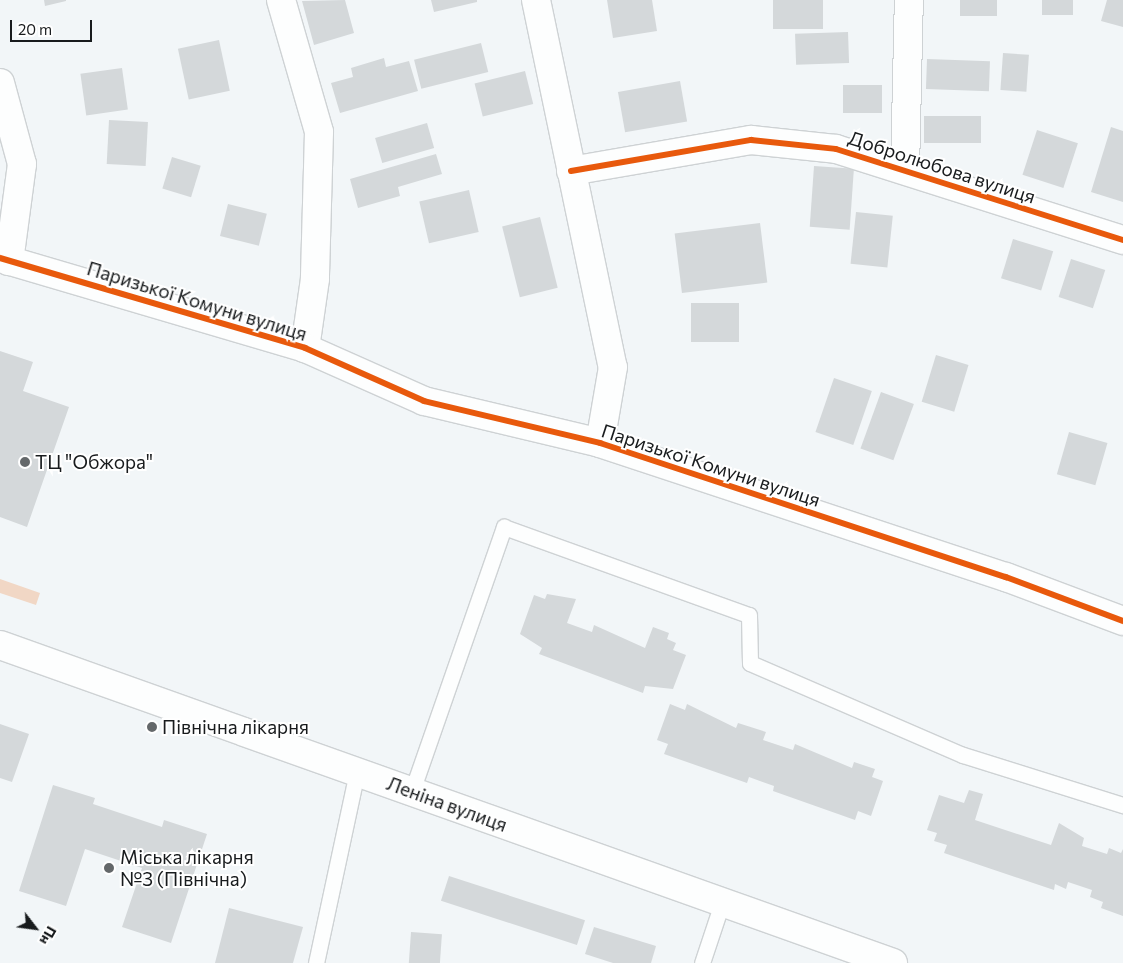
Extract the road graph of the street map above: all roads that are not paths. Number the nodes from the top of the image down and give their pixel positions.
1 (281, 0) edge
2 (536, 0) edge
3 (908, 0) edge
4 (0, 83) edge
5 (905, 170) junction
6 (571, 171) junction
7 (1123, 240) edge
8 (4, 260) edge
9 (304, 348) junction
10 (600, 443) junction
11 (1123, 621) edge
12 (0, 644) edge
13 (357, 772) junction
14 (412, 791) junction
15 (1123, 806) edge
16 (722, 903) junction
17 (316, 963) edge
18 (702, 963) edge
19 (893, 963) edge

1 - 9 street
2 - 6 street
3 - 5 street
4 - 8 street
5 - 6 street, Добролюбова вулиця
5 - 7 street, Добролюбова вулиця
6 - 10 street
8 - 9 street, Паризької Комуни вулиця
9 - 10 street, Паризької Комуни вулиця
10 - 11 street, Паризької Комуни вулиця
12 - 13 street, Леніна вулиця
13 - 14 street, Леніна вулиця
13 - 17 lane
14 - 15 lane
14 - 16 street, Леніна вулиця
16 - 18 lane
16 - 19 street, Леніна вулиця

